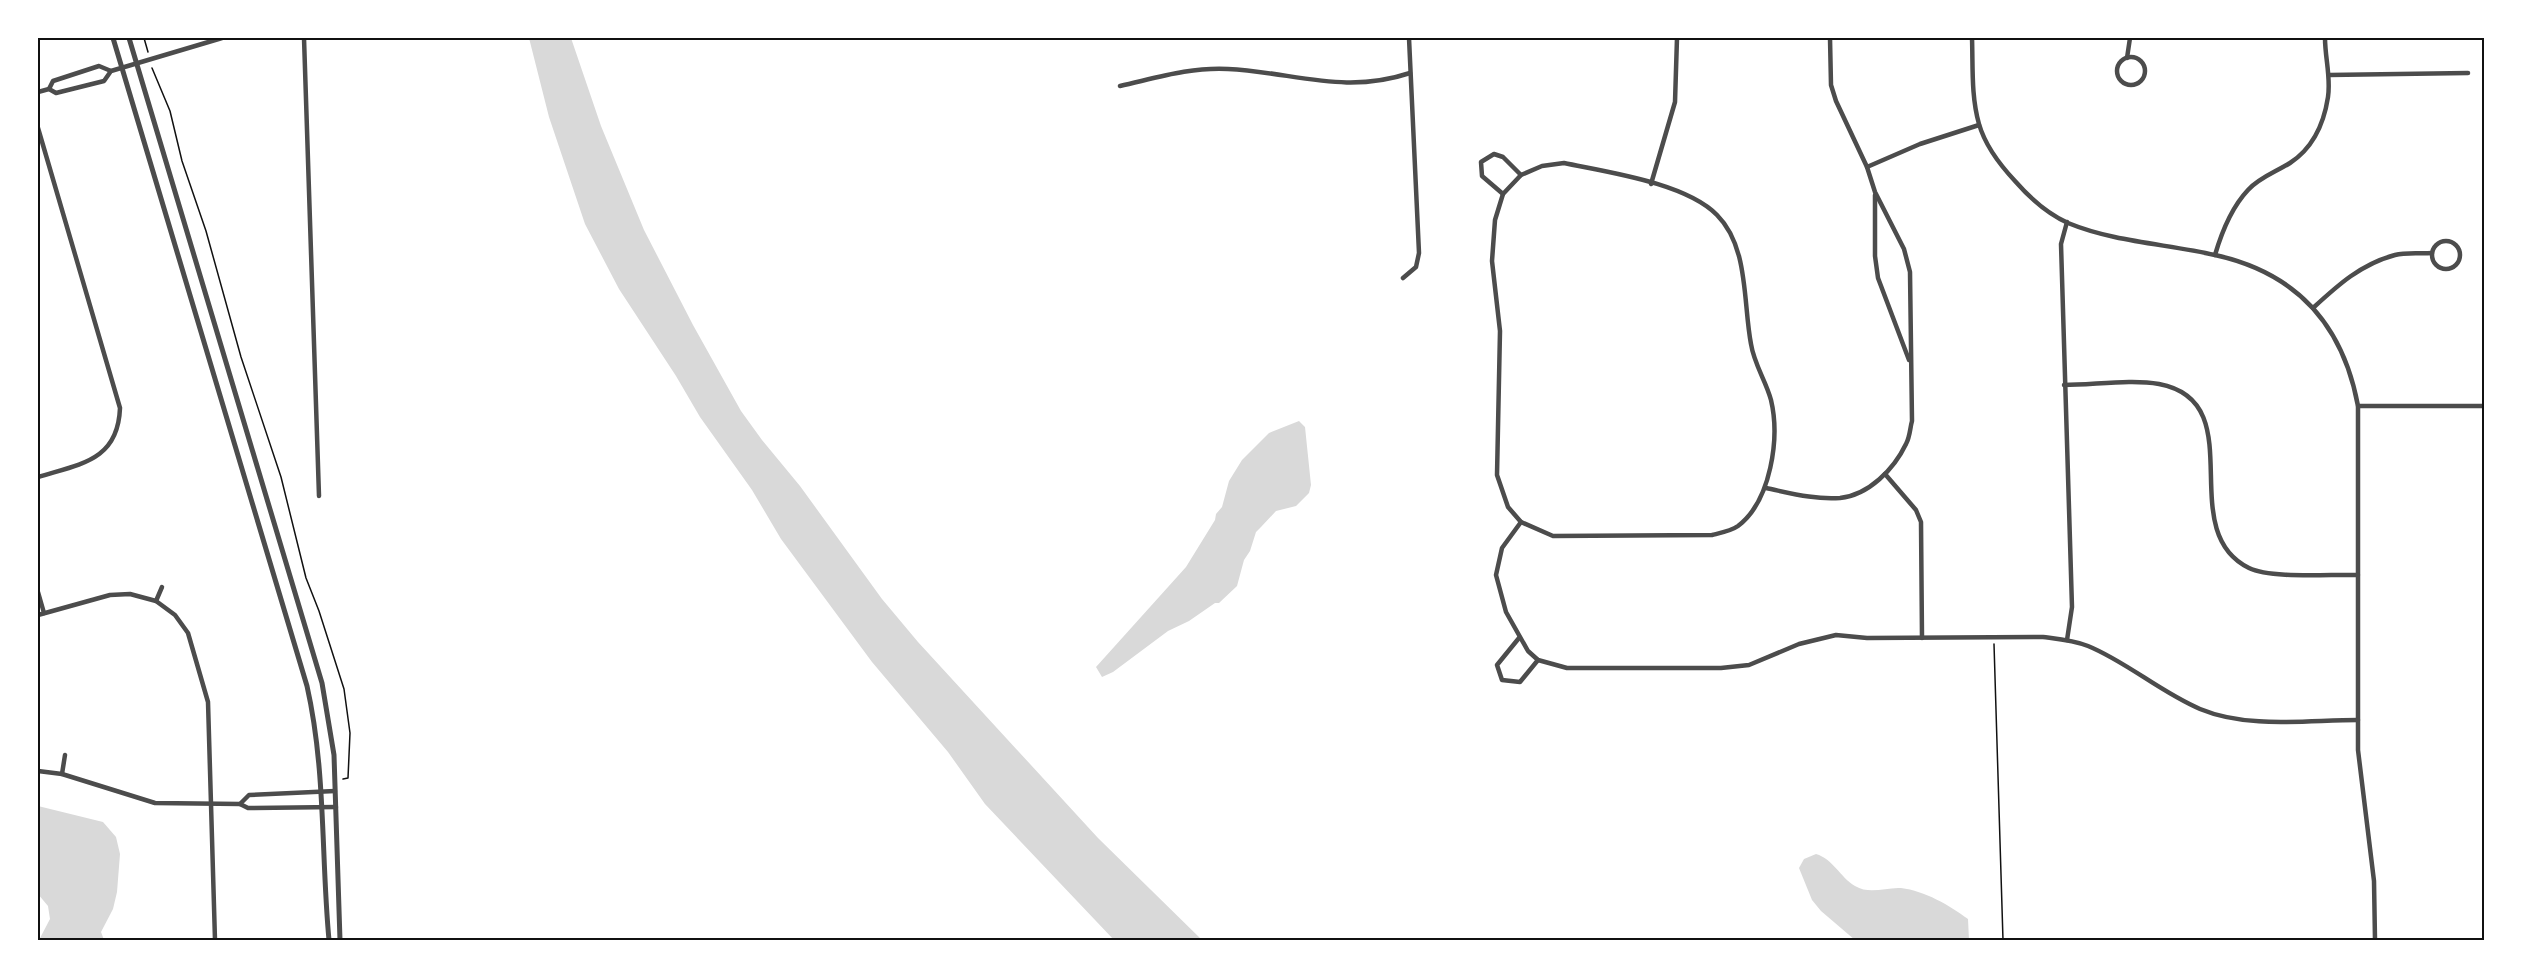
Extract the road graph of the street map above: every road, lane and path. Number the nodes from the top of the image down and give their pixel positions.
1 (113, 38) edge
2 (129, 38) edge
3 (144, 38) edge
4 (222, 38) edge
5 (304, 38) edge
6 (1409, 38) edge
7 (1677, 38) edge
8 (1830, 38) edge
9 (1972, 38) edge
10 (2130, 38) edge
11 (2325, 38) edge
12 (2127, 58) junction
13 (149, 60) junction
14 (137, 64) junction
15 (123, 68) junction
16 (111, 71) junction
17 (1410, 73) junction
18 (2468, 73) dead end
19 (2329, 75) junction
20 (1120, 86) dead end
21 (49, 89) junction
22 (38, 92) edge
23 (1979, 125) junction
24 (38, 128) edge
25 (1867, 167) junction
26 (1521, 176) junction
27 (1651, 184) junction
28 (1875, 192) junction
29 (1503, 194) junction
30 (2067, 222) junction
31 (2432, 253) junction
32 (2215, 255) junction
33 (1402, 278) dead end
34 (2313, 308) junction
35 (1910, 363) junction
36 (2064, 385) junction
37 (2358, 406) junction
38 (2484, 406) edge
39 (115, 437) junction
40 (121, 440) dead end
41 (1885, 474) junction
42 (38, 477) edge
43 (1766, 488) junction
44 (319, 496) dead end
45 (1521, 522) junction
46 (2358, 575) junction
47 (162, 586) dead end
48 (38, 592) edge
49 (156, 601) junction
50 (40, 614) edge
51 (1519, 638) junction
52 (1922, 638) junction
53 (1994, 638) junction
54 (2067, 640) junction
55 (1538, 660) junction
56 (2358, 720) junction
57 (65, 754) dead end
58 (38, 771) edge
59 (62, 774) junction
60 (339, 779) dead end
61 (335, 791) junction
62 (321, 792) junction
63 (211, 803) junction
64 (240, 804) junction
65 (322, 807) junction
66 (336, 807) junction
67 (215, 940) edge
68 (329, 940) edge
69 (340, 940) edge
70 (2003, 940) edge
71 (2375, 940) edge

1 - 15 street
2 - 14 street
3 - 13 path
4 - 13 street
5 - 44 street
6 - 17 street
7 - 27 street
8 - 25 street
9 - 23 street
10 - 12 street
11 - 19 street
12 - 12 street
13 - 14 street
13 - 60 path
14 - 15 street
14 - 61 street
15 - 16 street
15 - 62 street
16 - 21 street
16 - 21 street
17 - 20 street
17 - 33 street
18 - 19 street
19 - 32 street
21 - 22 street
23 - 25 street
23 - 30 street
24 - 39 street
25 - 28 street
26 - 27 street
26 - 29 street
26 - 29 street
27 - 43 street
28 - 35 street
28 - 35 street
29 - 45 street
30 - 32 street
30 - 36 street
31 - 31 street
31 - 34 street
32 - 34 street
34 - 37 street
35 - 41 street
36 - 46 street
36 - 54 street
37 - 38 street
37 - 46 street
39 - 40 street
39 - 42 street
41 - 43 street
41 - 52 street
43 - 45 street
45 - 51 street
46 - 56 street
47 - 49 street
48 - 50 street
49 - 50 street
49 - 63 street
51 - 55 street
51 - 55 street
52 - 53 street
52 - 55 street
53 - 54 street
53 - 70 path
54 - 56 street
56 - 71 street
57 - 59 street
58 - 59 street
59 - 63 street
61 - 62 street
61 - 66 street
62 - 64 street
62 - 65 street
63 - 64 street
63 - 67 street
64 - 65 street
65 - 66 street
65 - 68 street
66 - 69 street

